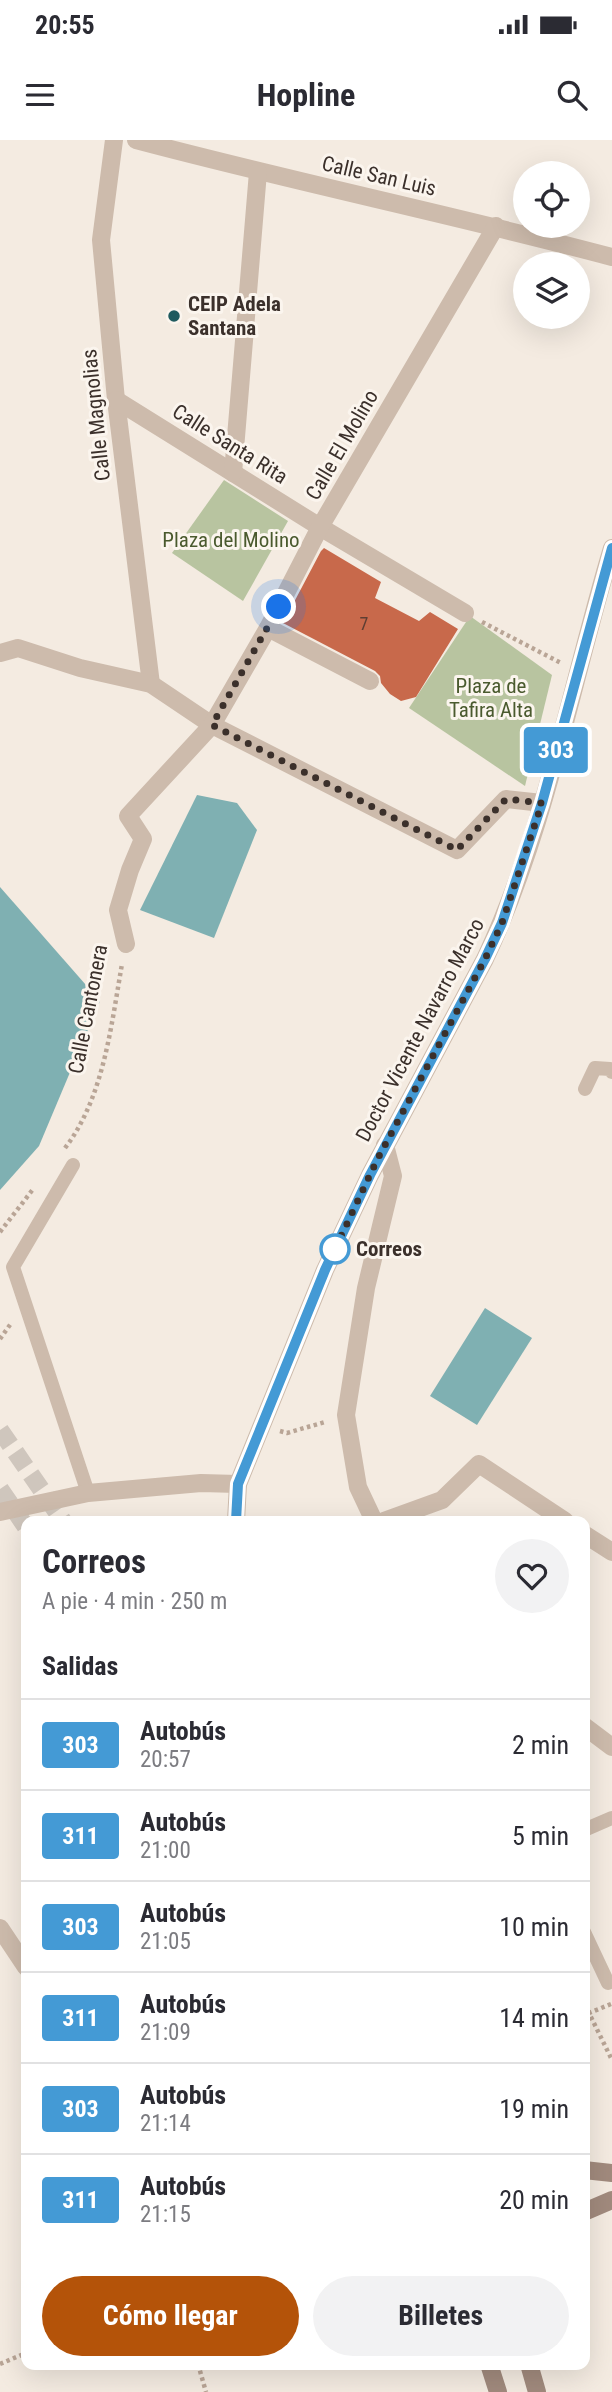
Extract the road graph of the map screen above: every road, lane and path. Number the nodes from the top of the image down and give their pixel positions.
1 (114, 140) edge
2 (135, 140) edge
3 (258, 172) junction
4 (496, 226) junction
5 (612, 257) edge
6 (116, 400) junction
7 (233, 473) junction
8 (320, 527) junction
9 (612, 548) edge
10 (608, 579) edge
11 (465, 613) joint
12 (268, 628) junction
13 (0, 653) edge
14 (577, 672) junction
15 (370, 681) dead end
16 (152, 684) junction
17 (212, 725) junction
18 (542, 803) junction
19 (126, 944) joint
20 (612, 1072) edge
21 (585, 1089) dead end
22 (385, 1145) junction
23 (64, 1148) dead end
24 (74, 1165) dead end
25 (40, 1180) dead end
26 (0, 1231) edge
27 (346, 1415) junction
28 (261, 1427) junction
29 (238, 1484) junction
30 (88, 1493) junction
31 (0, 1512) edge
32 (236, 1516) edge
33 (372, 1516) edge
34 (398, 1516) edge
35 (557, 1516) edge
36 (590, 1538) edge
37 (612, 1552) edge
38 (590, 1730) edge
39 (612, 1747) edge
40 (612, 1818) edge
41 (590, 1827) edge
42 (0, 1928) edge
43 (590, 1944) edge
44 (21, 1960) edge
45 (608, 1983) dead end
46 (612, 2003) edge
47 (590, 2013) edge
48 (590, 2015) edge
49 (612, 2060) edge
50 (590, 2171) edge
51 (612, 2173) edge
52 (612, 2200) edge
53 (590, 2209) edge
54 (21, 2355) edge
55 (0, 2364) edge
56 (200, 2370) edge
57 (491, 2370) edge
58 (531, 2370) edge
59 (206, 2392) edge
60 (498, 2392) edge
61 (537, 2392) edge

1 - 6 street, Calle Magnolias
2 - 3 street, Calle San Luis
3 - 4 street, Calle San Luis
3 - 7 street
4 - 5 street, Calle San Luis
4 - 8 street, Calle El Molino
6 - 7 street, Calle Santa Rita
6 - 16 street, Calle Magnolias
7 - 8 street, Calle Santa Rita
8 - 11 street
8 - 12 street, Calle El Molino
9 - 10 street, Doctor Vicente Navarro Marco
10 - 14 street, Doctor Vicente Navarro Marco
11 - 14 path
12 - 15 street
12 - 17 street, Calle El Molino
13 - 16 street
14 - 18 street, Doctor Vicente Navarro Marco
16 - 17 street
17 - 18 street
17 - 19 street, Calle Cantonera
18 - 22 street, Doctor Vicente Navarro Marco
19 - 23 path, Calle Cantonera
20 - 21 lane
22 - 27 street
22 - 28 street, Doctor Vicente Navarro Marco
24 - 30 lane
25 - 26 path
27 - 28 path
27 - 33 street
28 - 29 street, Doctor Vicente Navarro Marco
29 - 30 street
29 - 32 street, Doctor Vicente Navarro Marco
30 - 31 street
34 - 35 street
36 - 37 street
38 - 39 street
40 - 41 lane
42 - 44 street
43 - 45 lane
46 - 47 path
48 - 49 path
50 - 51 main road
52 - 53 main road
54 - 55 path
56 - 59 path
57 - 60 main road
58 - 61 main road

